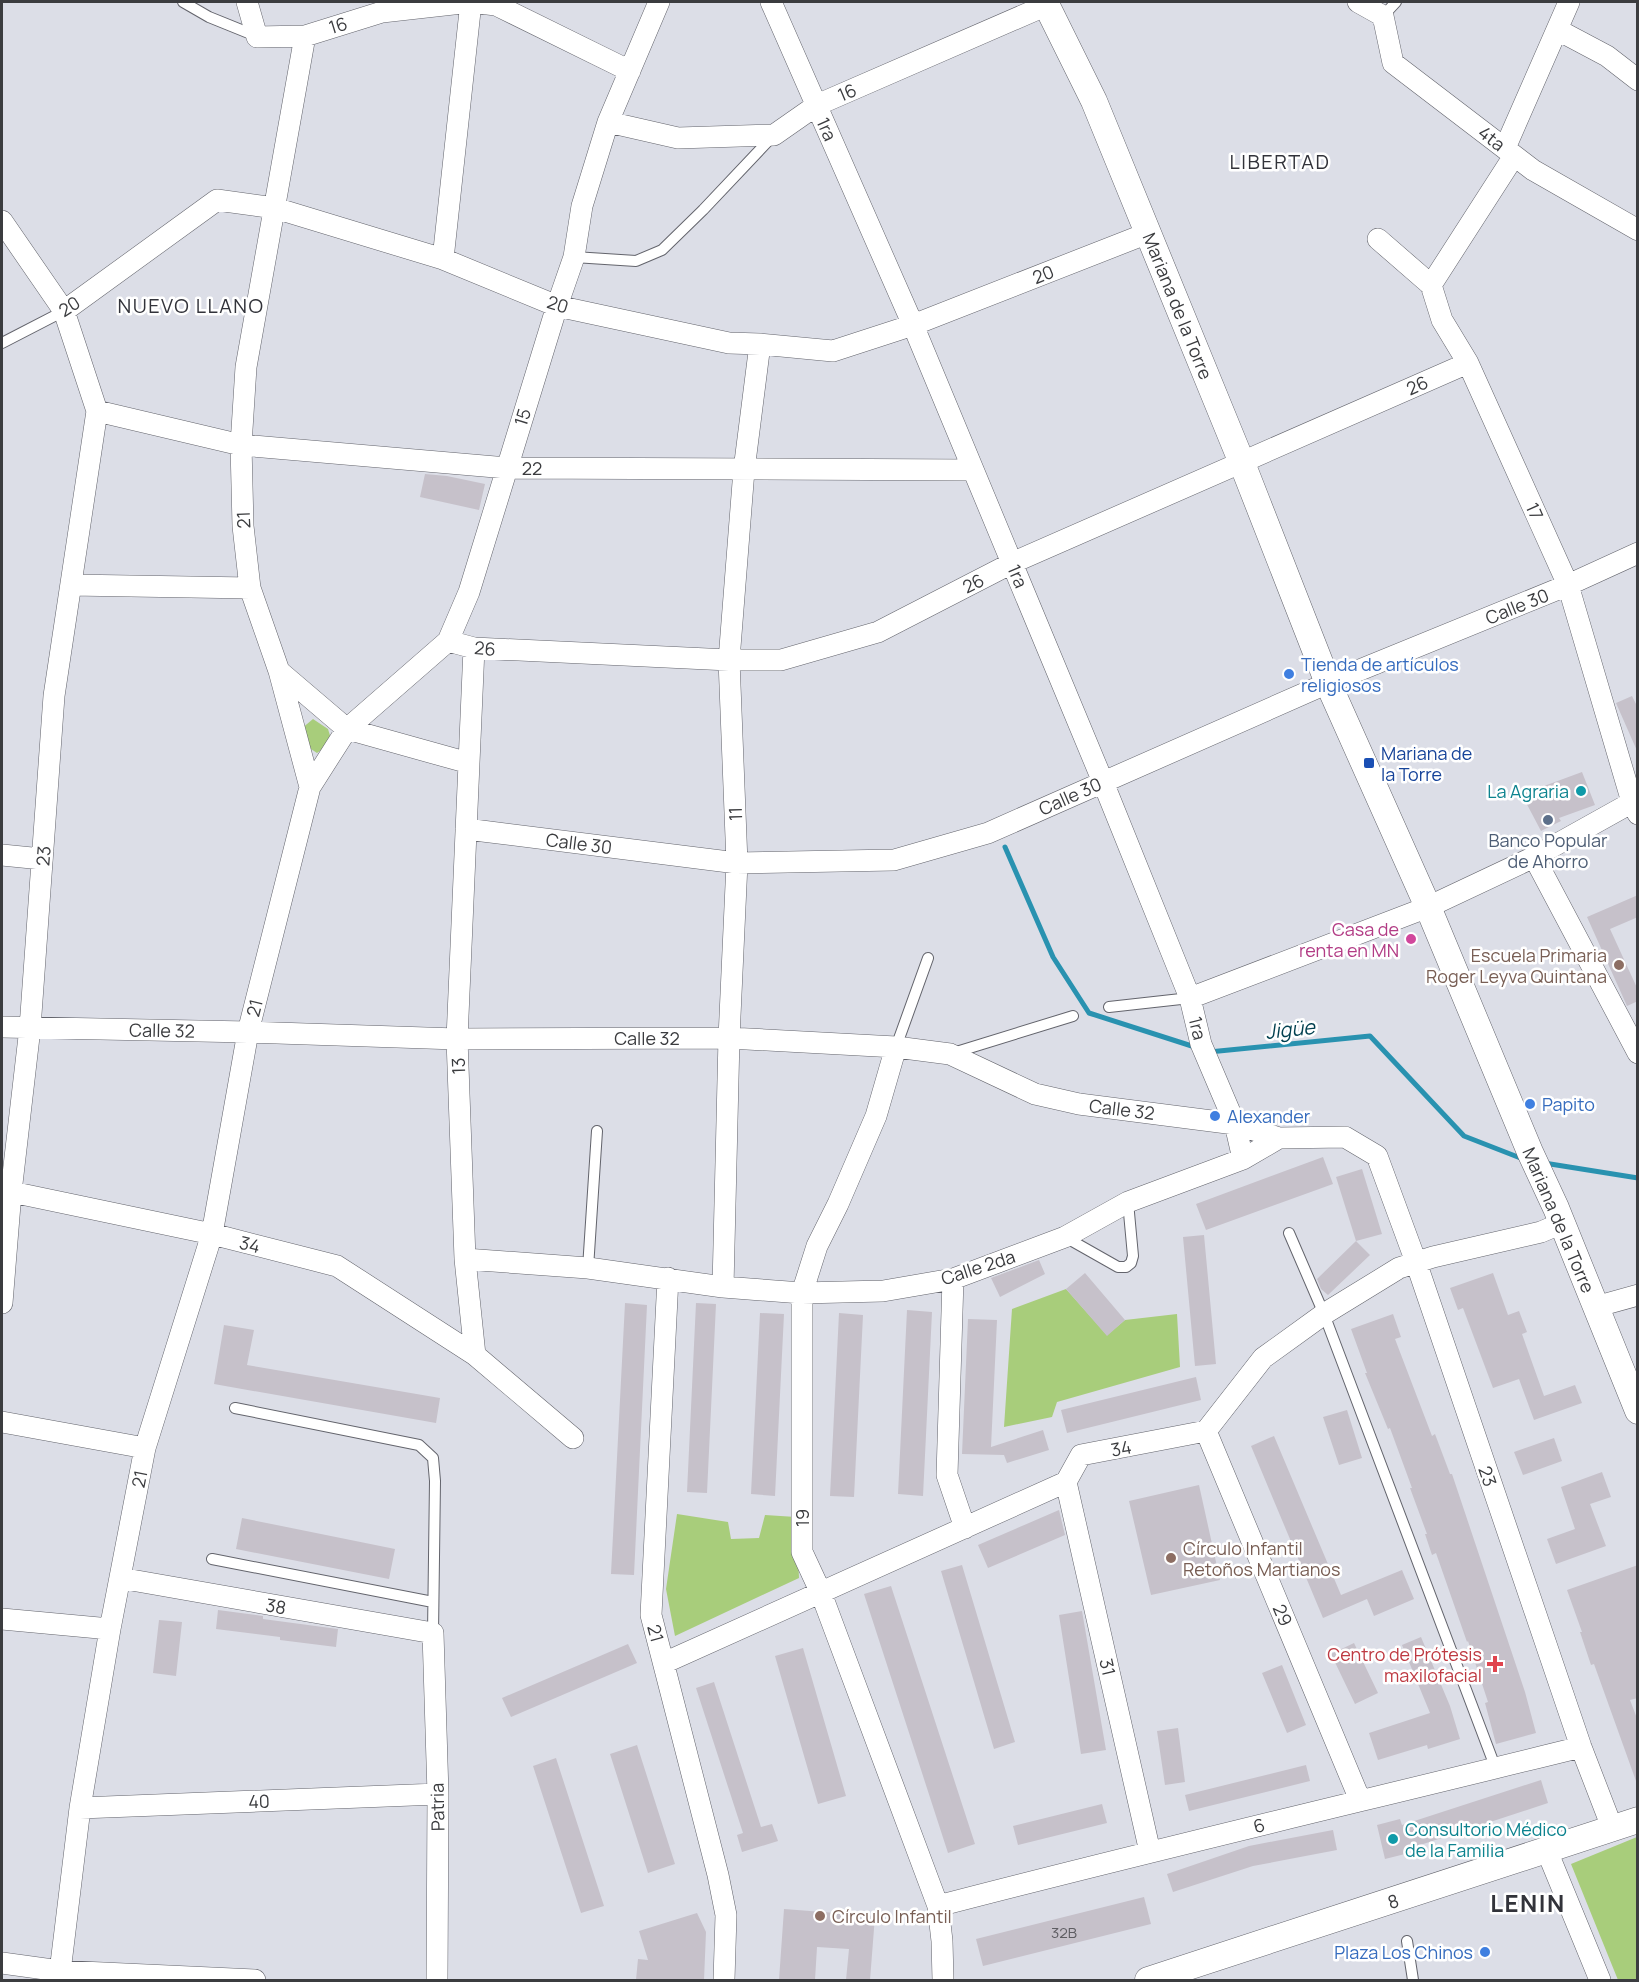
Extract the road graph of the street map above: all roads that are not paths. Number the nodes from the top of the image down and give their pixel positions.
1 (183, 2) edge
2 (247, 2) edge
3 (471, 2) edge
4 (658, 2) edge
5 (771, 2) edge
6 (1358, 2) edge
7 (1569, 2) edge
8 (1046, 3) edge
9 (382, 7) edge
10 (1390, 9) edge
11 (1558, 30) junction
12 (305, 36) junction
13 (257, 37) junction
14 (630, 71) junction
15 (1638, 80) edge
16 (817, 105) junction
17 (608, 122) junction
18 (774, 135) junction
19 (1510, 152) junction
20 (275, 208) junction
21 (2, 221) edge
22 (1638, 230) edge
23 (1148, 232) junction
24 (1378, 239) dead end
25 (574, 257) junction
26 (443, 258) junction
27 (1431, 285) junction
28 (556, 306) junction
29 (64, 311) junction
30 (913, 325) junction
31 (2, 343) edge
32 (760, 344) junction
33 (1468, 363) junction
34 (97, 411) junction
35 (241, 445) junction
36 (1242, 463) junction
37 (507, 468) junction
38 (744, 470) junction
39 (972, 470) junction
40 (1638, 553) edge
41 (1012, 563) junction
42 (71, 585) junction
43 (1569, 585) junction
44 (250, 588) junction
45 (448, 641) junction
46 (474, 648) junction
47 (729, 660) junction
48 (279, 671) junction
49 (1328, 683) junction
50 (347, 729) junction
51 (469, 762) junction
52 (1103, 782) junction
53 (310, 787) junction
54 (1636, 805) edge
55 (466, 829) junction
56 (2, 855) edge
57 (1534, 857) junction
58 (42, 859) junction
59 (737, 863) junction
60 (1428, 907) junction
61 (928, 958) dead end
62 (1190, 998) junction
63 (1110, 1007) dead end
64 (1073, 1016) dead end
65 (2, 1027) edge
66 (30, 1028) junction
67 (248, 1032) junction
68 (729, 1038) junction
69 (457, 1039) junction
70 (896, 1047) junction
71 (1638, 1053) edge
72 (950, 1054) junction
73 (1235, 1124) junction
74 (597, 1131) dead end
75 (1345, 1137) joint
76 (1279, 1138) junction
77 (1243, 1159) junction
78 (6, 1191) edge
79 (1128, 1202) junction
80 (1562, 1223) junction
81 (1289, 1233) dead end
82 (212, 1234) junction
83 (1065, 1237) junction
84 (465, 1259) junction
85 (1416, 1262) junction
86 (588, 1268) junction
87 (668, 1278) junction
88 (953, 1279) junction
89 (723, 1287) junction
90 (802, 1293) junction
91 (1638, 1295) edge
92 (2, 1303) edge
93 (1595, 1307) junction
94 (1324, 1314) junction
95 (476, 1355) junction
96 (235, 1408) dead end
97 (1638, 1411) edge
98 (2, 1422) edge
99 (1206, 1431) junction
100 (573, 1438) dead end
101 (145, 1448) junction
102 (1066, 1482) junction
103 (965, 1528) junction
104 (212, 1559) dead end
105 (120, 1578) junction
106 (821, 1593) junction
107 (433, 1602) junction
108 (2, 1619) edge
109 (110, 1629) junction
110 (433, 1634) junction
111 (664, 1663) junction
112 (1581, 1747) junction
113 (1496, 1769) junction
114 (438, 1794) junction
115 (1360, 1800) junction
116 (80, 1808) junction
117 (1638, 1820) edge
118 (1613, 1830) junction
119 (1547, 1851) junction
120 (1150, 1852) junction
121 (938, 1906) junction
122 (1407, 1941) dead end
123 (2, 1963) edge
124 (59, 1976) edge
125 (255, 1980) edge
126 (437, 1980) edge
127 (724, 1980) edge
128 (943, 1980) edge
129 (1148, 1980) edge
130 (1413, 1980) edge
131 (1600, 1980) edge

1 - 13 lane, 16
2 - 13 street
3 - 9 street, 16
3 - 14 street, 16
3 - 26 street
4 - 14 street, 15
5 - 16 street, 1ra
6 - 10 street
7 - 11 street
8 - 16 street, 16
8 - 23 street, Mariana de la Torre
9 - 12 street, 16
10 - 19 street, 4ta
11 - 15 street
11 - 19 street
12 - 13 street, 16
12 - 20 street, 21
14 - 17 street, 15
16 - 18 street, 16
16 - 30 street, 1ra
17 - 18 street
17 - 25 street, 15
18 - 25 lane
19 - 22 street, 4ta
19 - 27 street
20 - 26 street, 20
20 - 29 street, 20
20 - 35 street, 21
21 - 29 street
23 - 30 street, 20
23 - 36 street, Mariana de la Torre
24 - 27 street
25 - 28 street, 15
26 - 28 street, 20
27 - 33 street, 17
28 - 32 street, 20
28 - 37 street, 15
29 - 31 lane, 20
29 - 34 street
30 - 32 street, 20
30 - 39 street, 1ra
32 - 38 street, 11
33 - 36 street, 26
33 - 43 street, 17
34 - 35 street, 22
34 - 42 street, 23
35 - 37 street, 22
35 - 44 street, 21
36 - 41 street, 26
36 - 49 street, Mariana de la Torre
37 - 38 street, 22
37 - 45 street, 15
38 - 39 street, 22
38 - 47 street, 11
39 - 41 street, 1ra
40 - 43 street, Calle 30
41 - 47 street, 26
41 - 52 street, 1ra
42 - 44 street
42 - 58 street, 23
43 - 49 street, Calle 30
43 - 54 street, 17
44 - 48 street, 21
45 - 46 street, 26
45 - 50 street, 15
46 - 47 street, 26
46 - 51 street, 13
47 - 59 street, 11
48 - 50 street
48 - 53 street, 21
49 - 52 street, Calle 30
49 - 60 street, Mariana de la Torre
50 - 51 street
50 - 53 street, 15
51 - 55 street, 13
52 - 59 street, Calle 30
52 - 62 street, 1ra
53 - 67 street, 21
54 - 57 street
55 - 59 street, Calle 30
55 - 69 street, 13
56 - 58 street
57 - 60 street
57 - 71 street
58 - 66 street, 23
59 - 68 street, 11
60 - 62 street
60 - 80 street, Mariana de la Torre
61 - 70 lane
62 - 63 lane
62 - 73 street, 1ra
64 - 72 lane
65 - 66 street, Calle 32
66 - 67 street, Calle 32
66 - 78 street, 23
67 - 69 street, Calle 32
67 - 82 street, 21
68 - 69 street, Calle 32
68 - 70 street, Calle 32
68 - 89 street, 11
69 - 84 street, 13
70 - 72 street, Calle 32
70 - 90 street, 19
72 - 73 street, Calle 32
73 - 76 street, Calle 32
73 - 77 street, 1ra
74 - 86 lane
75 - 76 street, Calle 2da
75 - 85 street, 23
76 - 77 street, Calle 2da
77 - 79 street, Calle 2da
78 - 82 street, 34
78 - 92 street, 23
79 - 83 street, Calle 2da
79 - 83 lane
80 - 85 street
80 - 93 street, Mariana de la Torre
81 - 94 lane
82 - 95 street, 34
82 - 101 street, 21
83 - 88 street, Calle 2da
84 - 86 street
84 - 95 street, 13
85 - 94 street
85 - 112 street, 23
86 - 87 street, Calle 2da
87 - 89 street, Calle 2da
87 - 111 street, 21
88 - 90 street, Calle 2da
88 - 103 street
89 - 90 street, Calle 2da
90 - 106 street, 19
91 - 93 street
93 - 97 street, Mariana de la Torre
94 - 99 street
94 - 113 lane
95 - 100 street
96 - 107 lane
98 - 101 street
99 - 102 street, 34
99 - 115 street, 29
101 - 105 street, 21
102 - 103 street
102 - 120 street, 31
103 - 106 street
104 - 107 lane
105 - 109 street, 21
105 - 110 street, 38
106 - 111 street
106 - 121 street, 19
107 - 110 lane
108 - 109 street
109 - 116 street, 21
110 - 114 street, Patria
111 - 127 street, 21
112 - 113 street, 6
112 - 118 street, 23
113 - 115 street, 6
114 - 116 street, 40
114 - 126 street, Patria
115 - 120 street, 6
116 - 124 street, 21
117 - 118 street, 8
118 - 119 street, 8
119 - 129 street, 8
119 - 131 street
120 - 121 street, 6
121 - 128 street, 19
122 - 130 lane
123 - 124 street
124 - 125 street

